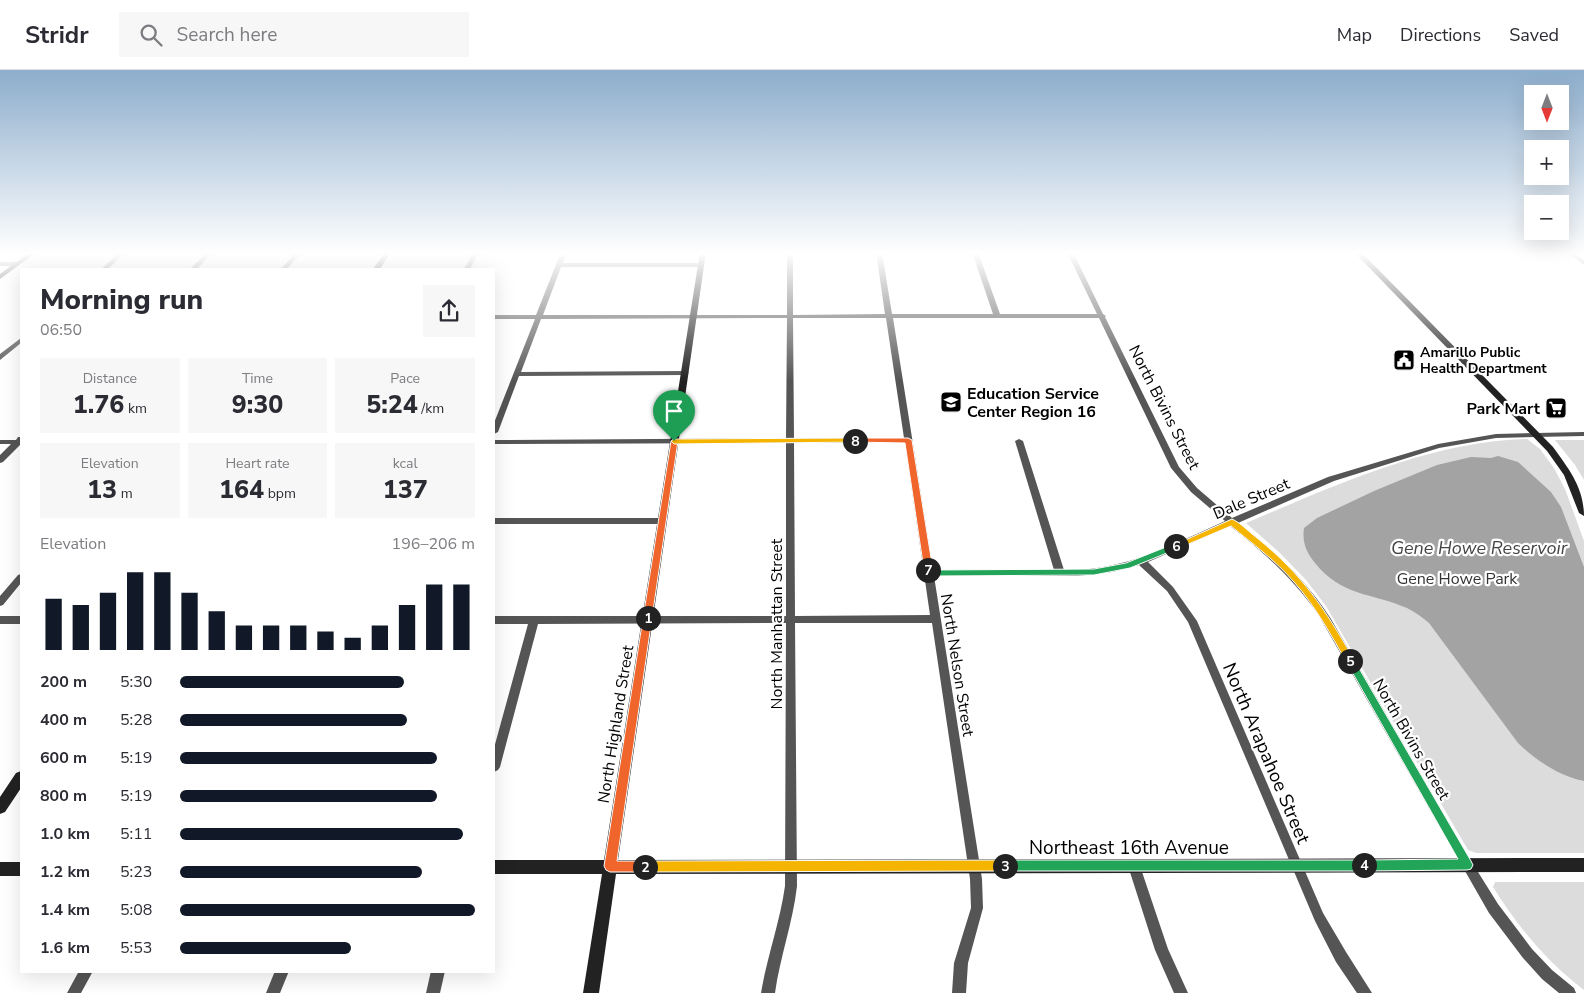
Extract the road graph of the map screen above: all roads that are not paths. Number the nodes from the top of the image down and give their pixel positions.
1 (547, 295) edge
2 (697, 295) edge
3 (790, 295) edge
4 (886, 295) edge
5 (990, 295) edge
6 (1092, 295) edge
7 (1399, 295) edge
8 (790, 316) junction
9 (889, 316) junction
10 (998, 316) junction
11 (1102, 316) junction
12 (495, 317) edge
13 (538, 317) junction
14 (694, 317) junction
15 (20, 341) edge
16 (0, 358) edge
17 (685, 373) junction
18 (516, 374) junction
19 (495, 429) edge
20 (1535, 434) junction
21 (1584, 434) edge
22 (908, 440) junction
23 (20, 441) edge
24 (674, 441) junction
25 (790, 441) junction
26 (1019, 441) dead end
27 (0, 442) edge
28 (495, 442) edge
29 (0, 460) edge
30 (1584, 513) edge
31 (495, 521) edge
32 (662, 521) junction
33 (1232, 522) junction
34 (1141, 561) junction
35 (929, 573) junction
36 (1060, 573) junction
37 (20, 578) edge
38 (0, 602) edge
39 (936, 618) junction
40 (534, 619) junction
41 (648, 619) junction
42 (791, 619) junction
43 (0, 620) edge
44 (20, 620) edge
45 (495, 620) edge
46 (495, 763) edge
47 (20, 779) edge
48 (0, 808) edge
49 (1296, 865) junction
50 (1467, 865) junction
51 (1584, 865) edge
52 (610, 866) junction
53 (974, 866) junction
54 (1134, 866) junction
55 (495, 867) edge
56 (791, 867) junction
57 (0, 869) edge
58 (20, 869) edge
59 (85, 973) edge
60 (281, 973) edge
61 (437, 973) edge
62 (74, 993) edge
63 (274, 993) edge
64 (432, 993) edge
65 (591, 993) edge
66 (768, 993) edge
67 (959, 993) edge
68 (1181, 993) edge
69 (1365, 993) edge
70 (1569, 993) edge

1 - 13 street
2 - 14 street, North Highland Street
3 - 8 street, North Manhattan Street
4 - 9 street, North Nelson Street
5 - 10 street
6 - 11 street, North Bivins Street
7 - 20 street
8 - 9 street
8 - 14 street
8 - 25 street, North Manhattan Street
9 - 10 street
9 - 22 street, North Nelson Street
10 - 11 street
11 - 33 street, North Bivins Street
12 - 13 street
13 - 14 street
13 - 18 street
14 - 17 street, North Highland Street
15 - 16 street
17 - 18 street
17 - 24 street, North Highland Street
18 - 19 street
20 - 21 street, Dale Street
20 - 30 street
20 - 33 street, Dale Street
22 - 25 street
22 - 35 street, North Nelson Street
23 - 27 street
23 - 29 street
24 - 25 street
24 - 28 street
24 - 32 street, North Highland Street
25 - 42 street, North Manhattan Street
26 - 36 street
31 - 32 street
32 - 41 street, North Highland Street
33 - 34 street, Dale Street
33 - 50 street, North Bivins Street
34 - 36 street, Dale Street
34 - 49 street, North Arapahoe Street
35 - 36 street, Dale Street
35 - 39 street, North Nelson Street
37 - 38 street
39 - 42 street
39 - 53 street, North Nelson Street
40 - 41 street
40 - 45 street
40 - 46 street
41 - 42 street
41 - 52 street, North Highland Street
42 - 56 street, North Manhattan Street
43 - 44 street
47 - 48 street
49 - 50 street, Northeast 16th Avenue
49 - 54 street, Northeast 16th Avenue
49 - 69 street, North Arapahoe Street
50 - 51 street, Northeast 16th Avenue
50 - 70 street, North Bivins Street
52 - 55 street, Northeast 16th Avenue
52 - 56 street, Northeast 16th Avenue
52 - 65 street, North Highland Street
53 - 54 street, Northeast 16th Avenue
53 - 56 street, Northeast 16th Avenue
53 - 67 street, North Nelson Street
54 - 68 street
56 - 66 street, North Manhattan Street
57 - 58 street
59 - 62 street
60 - 63 street
61 - 64 street

